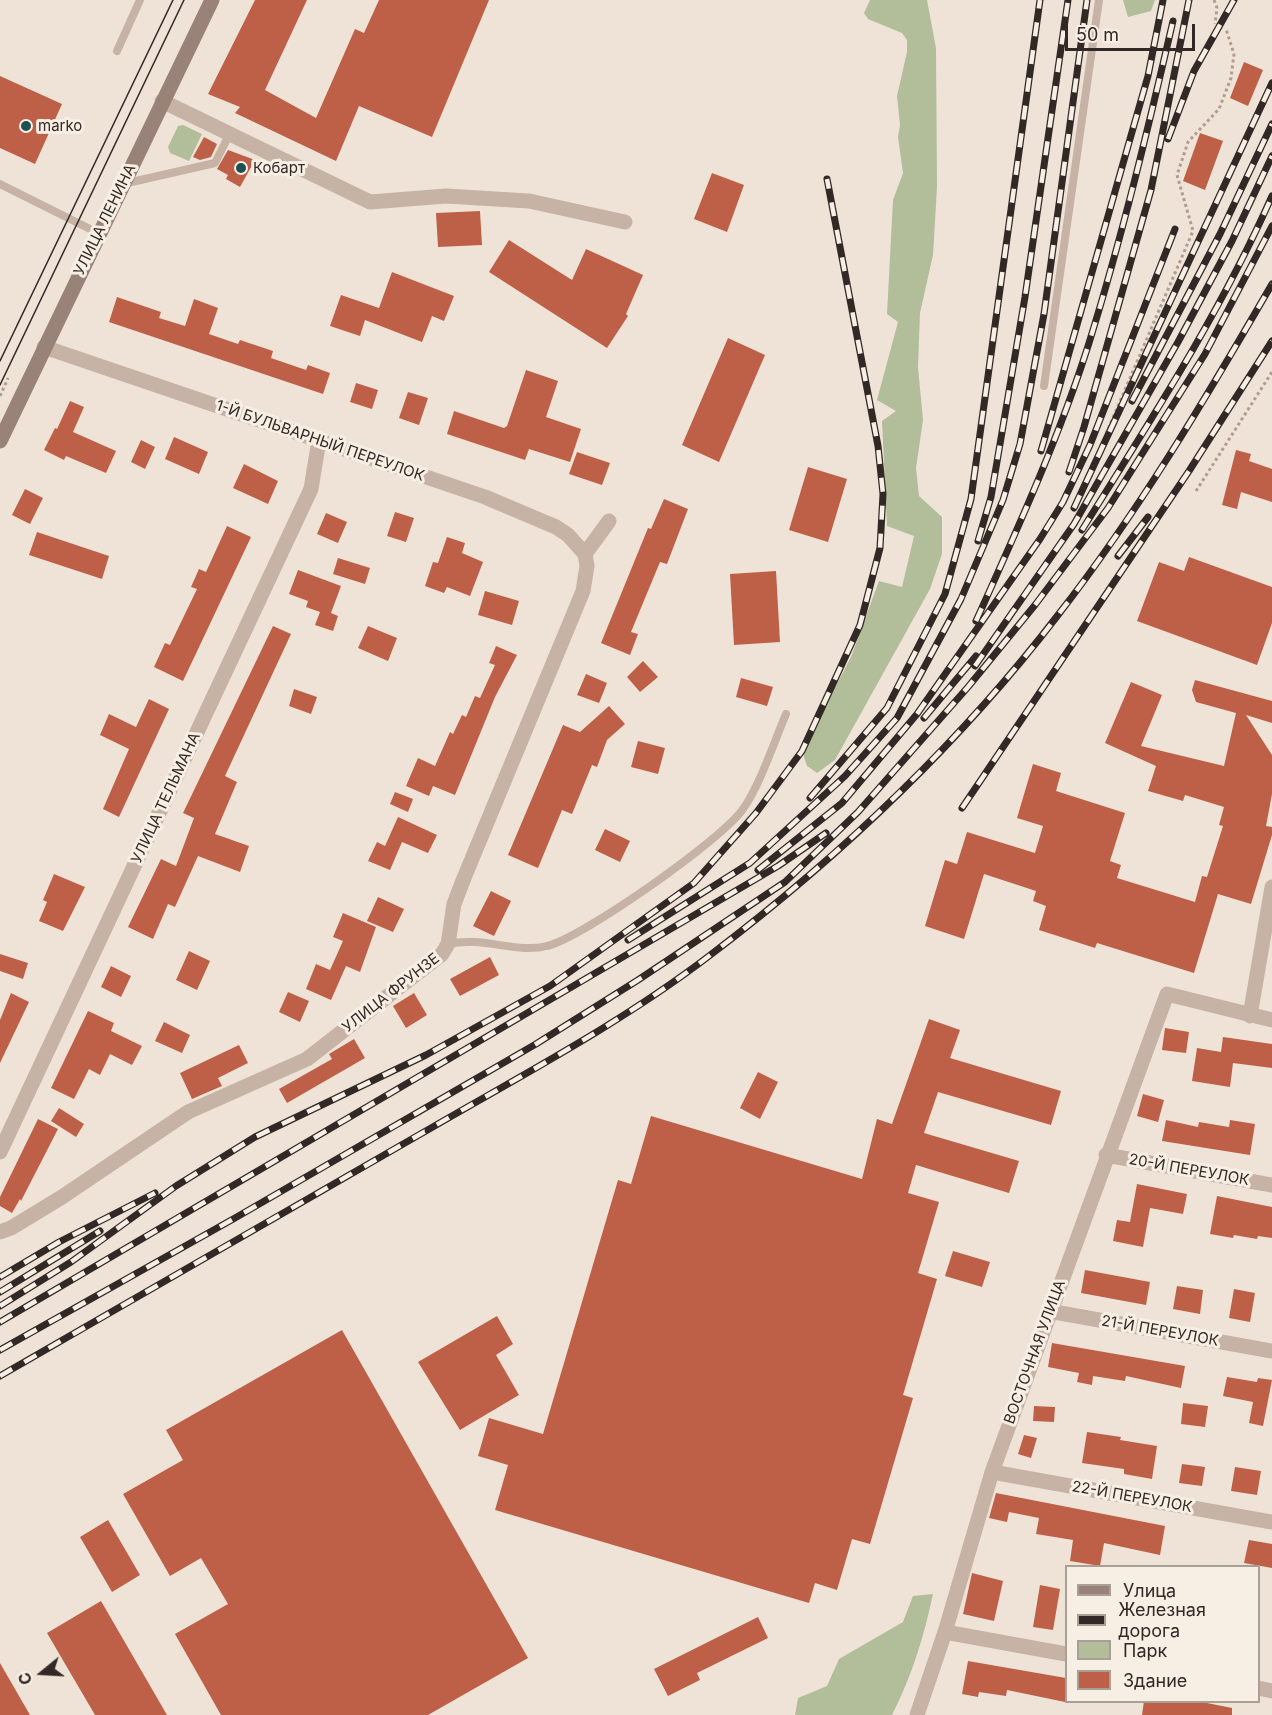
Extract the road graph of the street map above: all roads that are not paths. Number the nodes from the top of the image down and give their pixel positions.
1 (140, 0) edge
2 (212, 0) edge
3 (1099, 0) edge
4 (117, 51) dead end
5 (162, 101) junction
6 (230, 133) junction
7 (0, 184) edge
8 (123, 184) junction
9 (625, 222) dead end
10 (98, 233) junction
11 (44, 347) junction
12 (1044, 386) dead end
13 (320, 440) junction
14 (0, 441) edge
15 (609, 521) dead end
16 (585, 555) junction
17 (786, 714) dead end
18 (1272, 887) edge
19 (448, 944) junction
20 (1250, 1016) junction
21 (1272, 1020) edge
22 (0, 1152) edge
23 (1106, 1155) junction
24 (1272, 1185) edge
25 (0, 1232) edge
26 (1049, 1311) junction
27 (1272, 1351) edge
28 (992, 1472) junction
29 (1272, 1522) edge
30 (945, 1632) junction
31 (1065, 1654) edge
32 (917, 1715) edge

1 - 4 lane
2 - 5 main road, УЛИЦА ЛЕНИНА
3 - 12 lane
5 - 6 street
5 - 8 main road, УЛИЦА ЛЕНИНА
6 - 8 lane
6 - 9 street
7 - 10 lane
8 - 10 main road, УЛИЦА ЛЕНИНА
10 - 11 main road, УЛИЦА ЛЕНИНА
11 - 13 street, 1-Й БУЛЬВАРНЫЙ ПЕРЕУЛОК
11 - 14 main road, УЛИЦА ЛЕНИНА
13 - 16 street, 1-Й БУЛЬВАРНЫЙ ПЕРЕУЛОК
13 - 22 street, УЛИЦА ТЕЛЬМАНА
15 - 16 street
16 - 19 street, УЛИЦА ФРУНЗЕ
17 - 19 lane
18 - 20 street
19 - 25 street, УЛИЦА ФРУНЗЕ
20 - 21 street
20 - 23 street, ВОСТОЧНАЯ УЛИЦА
23 - 24 street, 20-Й ПЕРЕУЛОК
23 - 26 street, ВОСТОЧНАЯ УЛИЦА
26 - 27 street, 21-Й ПЕРЕУЛОК
26 - 28 street, ВОСТОЧНАЯ УЛИЦА
28 - 29 street, 22-Й ПЕРЕУЛОК
28 - 30 street, ВОСТОЧНАЯ УЛИЦА
30 - 31 street
30 - 32 street, ВОСТОЧНАЯ УЛИЦА

